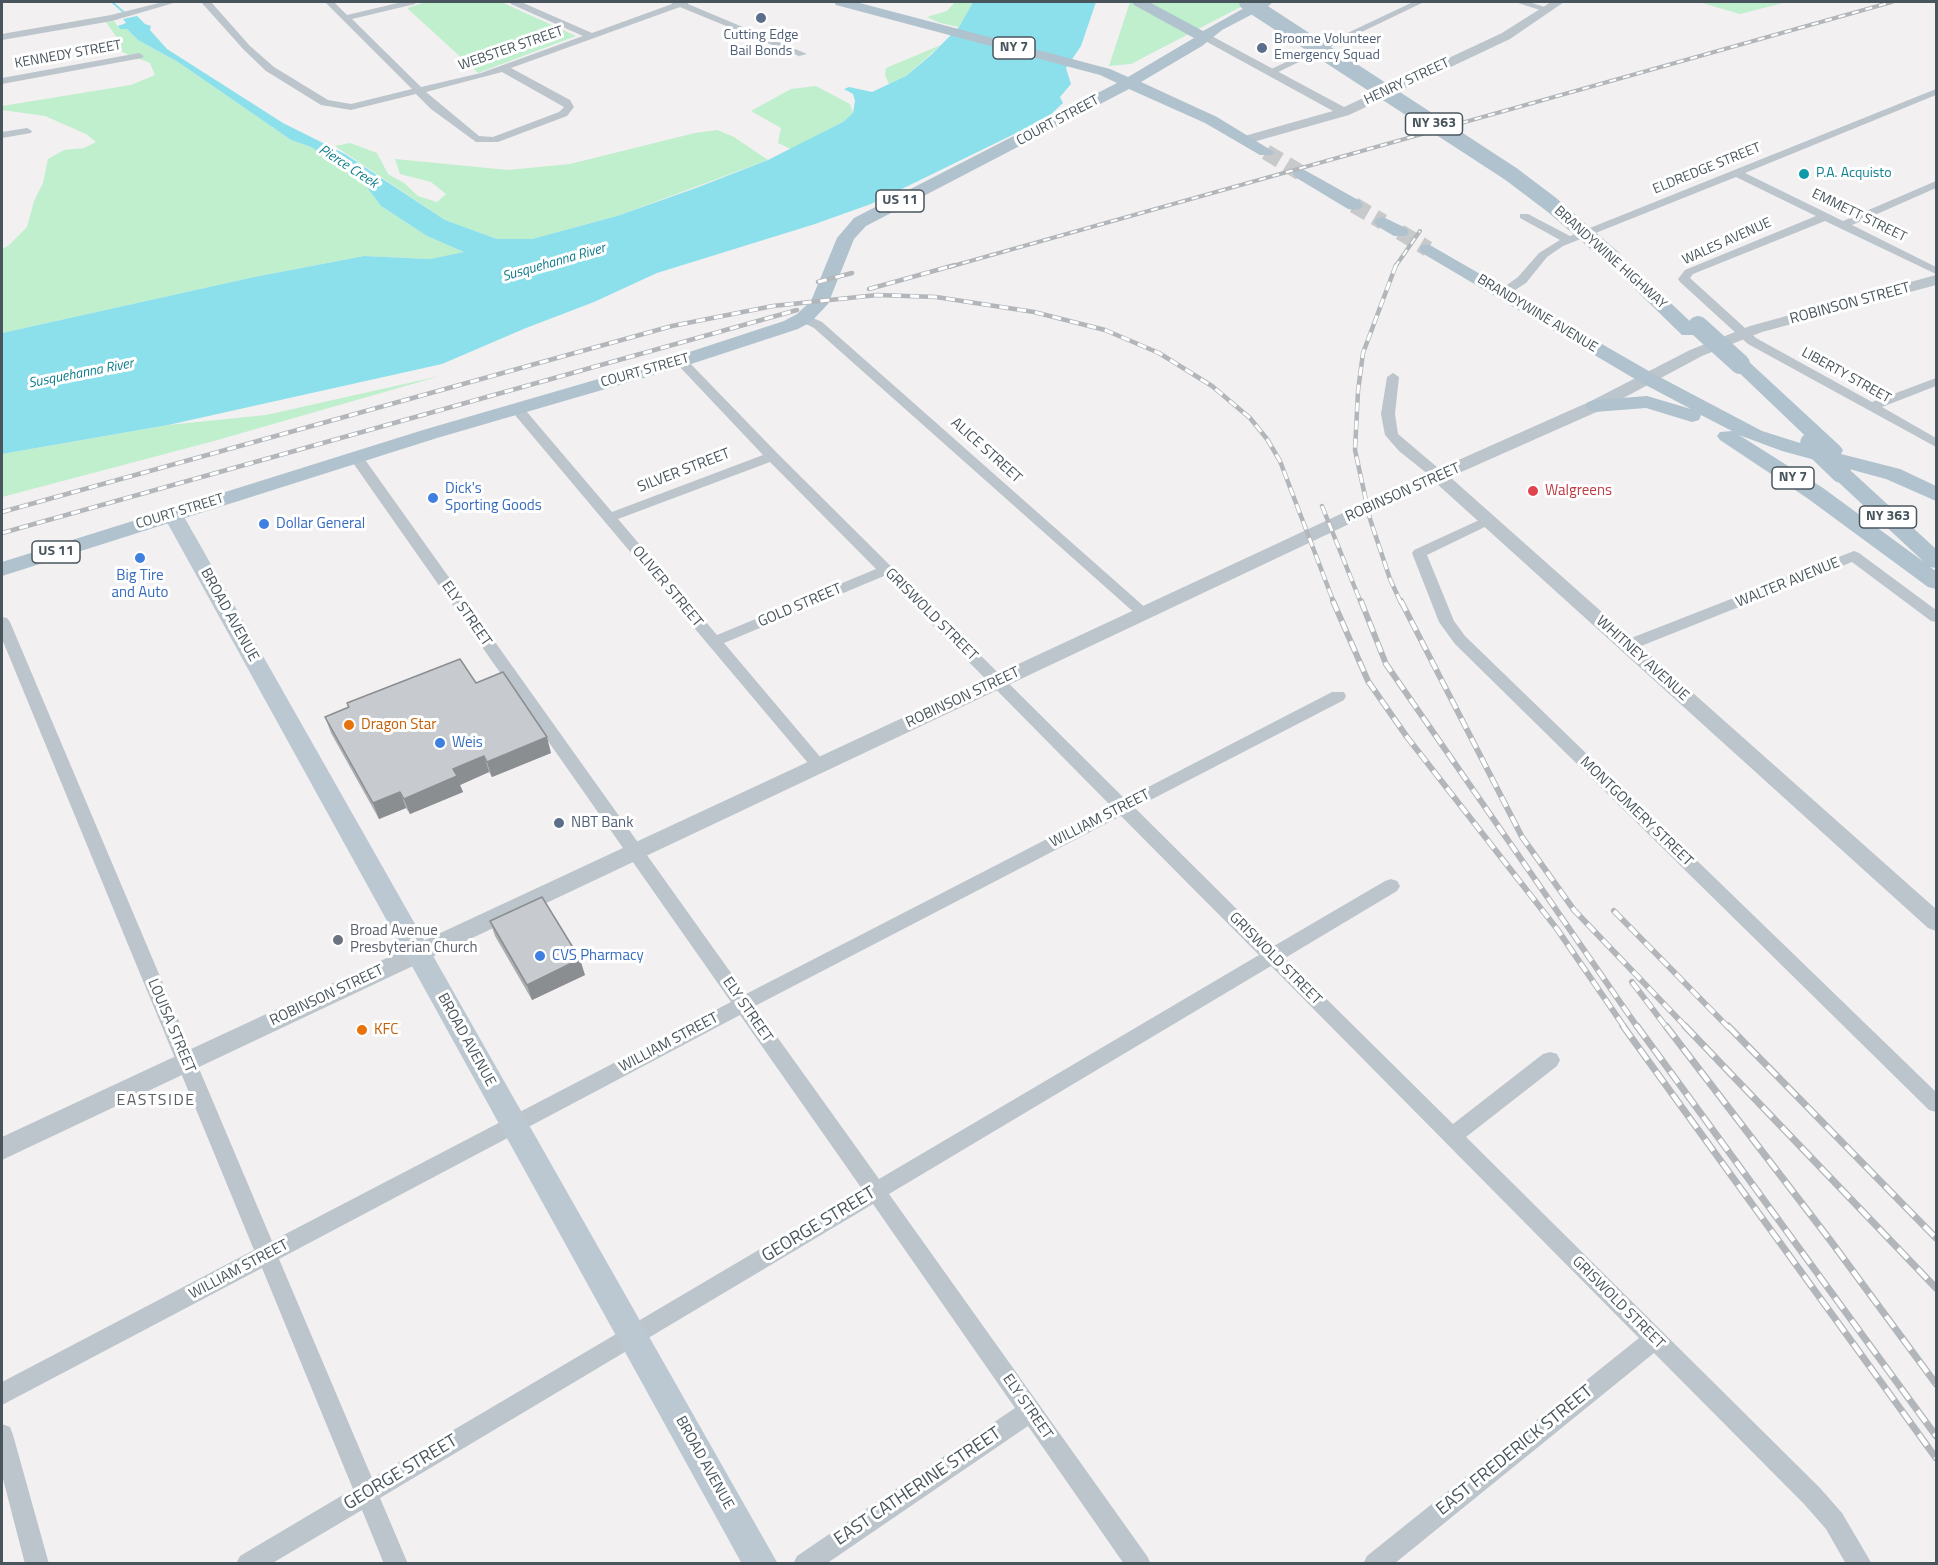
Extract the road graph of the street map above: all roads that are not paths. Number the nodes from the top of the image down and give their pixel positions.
1 (172, 2) edge
2 (206, 2) edge
3 (329, 2) edge
4 (412, 2) edge
5 (514, 2) edge
6 (680, 2) edge
7 (841, 2) edge
8 (1139, 2) edge
9 (1156, 2) edge
10 (1247, 2) edge
11 (1259, 2) edge
12 (1265, 2) edge
13 (1282, 2) edge
14 (1419, 2) edge
15 (1520, 2) edge
16 (1558, 2) edge
17 (1546, 9) junction
18 (345, 18) junction
19 (592, 36) junction
20 (2, 37) edge
21 (1204, 37) junction
22 (802, 54) dead end
23 (139, 56) dead end
24 (503, 68) junction
25 (1270, 72) junction
26 (2, 81) edge
27 (1130, 82) junction
28 (420, 91) junction
29 (1936, 92) edge
30 (1344, 112) junction
31 (27, 131) dead end
32 (2, 135) edge
33 (1246, 140) junction
34 (1266, 152) tunnel mouth
35 (1301, 173) tunnel mouth
36 (1737, 173) junction
37 (1936, 184) edge
38 (1354, 205) tunnel mouth
39 (1524, 216) dead end
40 (1826, 216) junction
41 (1383, 222) tunnel mouth
42 (1842, 225) junction
43 (1400, 232) tunnel mouth
44 (1569, 240) junction
45 (1428, 249) tunnel mouth
46 (1619, 257) junction
47 (1936, 271) edge
48 (1936, 280) edge
49 (1502, 293) junction
50 (804, 318) junction
51 (1742, 334) junction
52 (681, 361) junction
53 (1735, 366) junction
54 (1393, 377) dead end
55 (1647, 378) junction
56 (1936, 382) edge
57 (1595, 406) junction
58 (1871, 407) junction
59 (516, 408) junction
60 (1697, 417) junction
61 (1936, 443) edge
62 (772, 456) junction
63 (356, 457) junction
64 (1852, 474) junction
65 (1439, 476) junction
66 (1936, 494) edge
67 (173, 514) junction
68 (609, 518) junction
69 (1488, 520) junction
70 (1936, 543) edge
71 (1936, 561) edge
72 (2, 569) edge
73 (886, 570) junction
74 (1936, 582) edge
75 (1143, 613) junction
76 (1936, 617) edge
77 (2, 622) edge
78 (713, 642) junction
79 (1626, 646) junction
80 (997, 682) junction
81 (1338, 696) dead end
82 (819, 765) junction
83 (1123, 807) junction
84 (634, 852) junction
85 (1391, 886) dead end
86 (1936, 922) edge
87 (417, 954) junction
88 (1272, 957) junction
89 (743, 1004) junction
90 (1550, 1060) dead end
91 (186, 1062) junction
92 (1936, 1104) edge
93 (514, 1125) junction
94 (1451, 1137) junction
95 (2, 1149) edge
96 (875, 1192) junction
97 (266, 1256) junction
98 (633, 1336) junction
99 (1654, 1339) junction
100 (2, 1394) edge
101 (1030, 1411) junction
102 (2, 1436) edge
103 (366, 1494) junction
104 (37, 1563) edge
105 (248, 1563) edge
106 (396, 1563) edge
107 (761, 1563) edge
108 (805, 1563) edge
109 (1138, 1563) edge
110 (1375, 1563) edge
111 (1860, 1563) edge

1 - 20 street
2 - 28 street, WEBSTER STREET
3 - 18 street
4 - 18 street
5 - 19 street
6 - 19 street, WEBSTER STREET
6 - 22 street
7 - 27 main road, NY 7
8 - 21 main road
9 - 21 main road
10 - 46 main road, BRANDYWINE HIGHWAY / NY 363, bridge
11 - 46 main road, BRANDYWINE HIGHWAY / NY 363
12 - 21 main road, COURT STREET / US 11
13 - 21 main road, COURT STREET / US 11
14 - 25 street
15 - 17 street
16 - 17 street, HENRY STREET
17 - 30 street, HENRY STREET
18 - 28 street
19 - 24 street, WEBSTER STREET
21 - 25 street
21 - 27 main road, COURT STREET / US 11
23 - 26 street, KENNEDY STREET
24 - 28 street, WEBSTER STREET
24 - 28 street
25 - 30 street
27 - 33 main road, NY 7
27 - 50 main road, COURT STREET / US 11
29 - 36 street, ELDREDGE STREET
30 - 33 street, HENRY STREET
31 - 32 street
33 - 34 main road, NY 7
35 - 38 main road
36 - 40 street, EMMETT STREET
36 - 44 street, ELDREDGE STREET
37 - 42 street
39 - 44 street
40 - 42 street, EMMETT STREET
40 - 51 street, WALES AVENUE
41 - 43 main road
42 - 47 street, EMMETT STREET
44 - 49 street, ELDREDGE STREET
45 - 49 main road, BRANDYWINE AVENUE / NY 7
46 - 53 main road, BRANDYWINE HIGHWAY / NY 363
48 - 51 street, ROBINSON STREET
49 - 55 main road, BRANDYWINE AVENUE / NY 7
50 - 52 main road, COURT STREET / US 11
50 - 75 street, ALICE STREET
51 - 55 street, ROBINSON STREET
51 - 58 street, LIBERTY STREET
52 - 59 main road, COURT STREET / US 11
52 - 62 street, GRISWOLD STREET
53 - 64 main road, BRANDYWINE HIGHWAY / NY 363
53 - 64 main road, BRANDYWINE HIGHWAY / NY 363, bridge
54 - 65 street, WHITNEY AVENUE
55 - 57 street, ROBINSON STREET
55 - 60 main road, NY 7
55 - 66 main road, NY 7
56 - 58 street
57 - 60 main road
57 - 65 street, ROBINSON STREET
58 - 61 street, LIBERTY STREET
59 - 63 main road, COURT STREET / US 11
59 - 68 street, OLIVER STREET
60 - 74 main road, NY 7
62 - 68 street, SILVER STREET
62 - 73 street, GRISWOLD STREET
63 - 67 main road, COURT STREET / US 11
63 - 84 street, ELY STREET
64 - 70 main road, BRANDYWINE HIGHWAY / NY 363
64 - 71 main road, BRANDYWINE HIGHWAY / NY 363
65 - 69 street, WHITNEY AVENUE
65 - 75 street, ROBINSON STREET
67 - 72 main road, COURT STREET / US 11
67 - 87 main road, BROAD AVENUE
68 - 78 street, OLIVER STREET
69 - 79 street, WHITNEY AVENUE
69 - 92 street, MONTGOMERY STREET
73 - 78 street, GOLD STREET
73 - 80 street, GRISWOLD STREET
75 - 80 street, ROBINSON STREET
76 - 79 street, WALTER AVENUE
77 - 91 street, LOUISA STREET
78 - 82 street, OLIVER STREET
79 - 86 street, WHITNEY AVENUE
80 - 82 street, ROBINSON STREET
80 - 83 street, GRISWOLD STREET
81 - 83 street, WILLIAM STREET
82 - 84 street, ROBINSON STREET
83 - 88 street, GRISWOLD STREET
83 - 89 street, WILLIAM STREET
84 - 87 street, ROBINSON STREET
84 - 89 street, ELY STREET
85 - 88 street, GEORGE STREET
87 - 91 street, ROBINSON STREET
87 - 93 main road, BROAD AVENUE
88 - 94 street, GRISWOLD STREET
88 - 96 street, GEORGE STREET
89 - 93 street, WILLIAM STREET
89 - 96 street, ELY STREET
90 - 94 street
91 - 95 street, ROBINSON STREET
91 - 97 street, LOUISA STREET
93 - 97 street, WILLIAM STREET
93 - 98 main road, BROAD AVENUE
94 - 99 street, GRISWOLD STREET
96 - 98 street, GEORGE STREET
96 - 101 street, ELY STREET
97 - 100 street, WILLIAM STREET
97 - 103 street, LOUISA STREET
98 - 103 street, GEORGE STREET
98 - 107 main road, BROAD AVENUE
99 - 110 street, EAST FREDERICK STREET
99 - 111 street, GRISWOLD STREET
101 - 108 street, EAST CATHERINE STREET
101 - 109 street, ELY STREET
102 - 104 street
103 - 105 street, GEORGE STREET
103 - 106 street, LOUISA STREET

